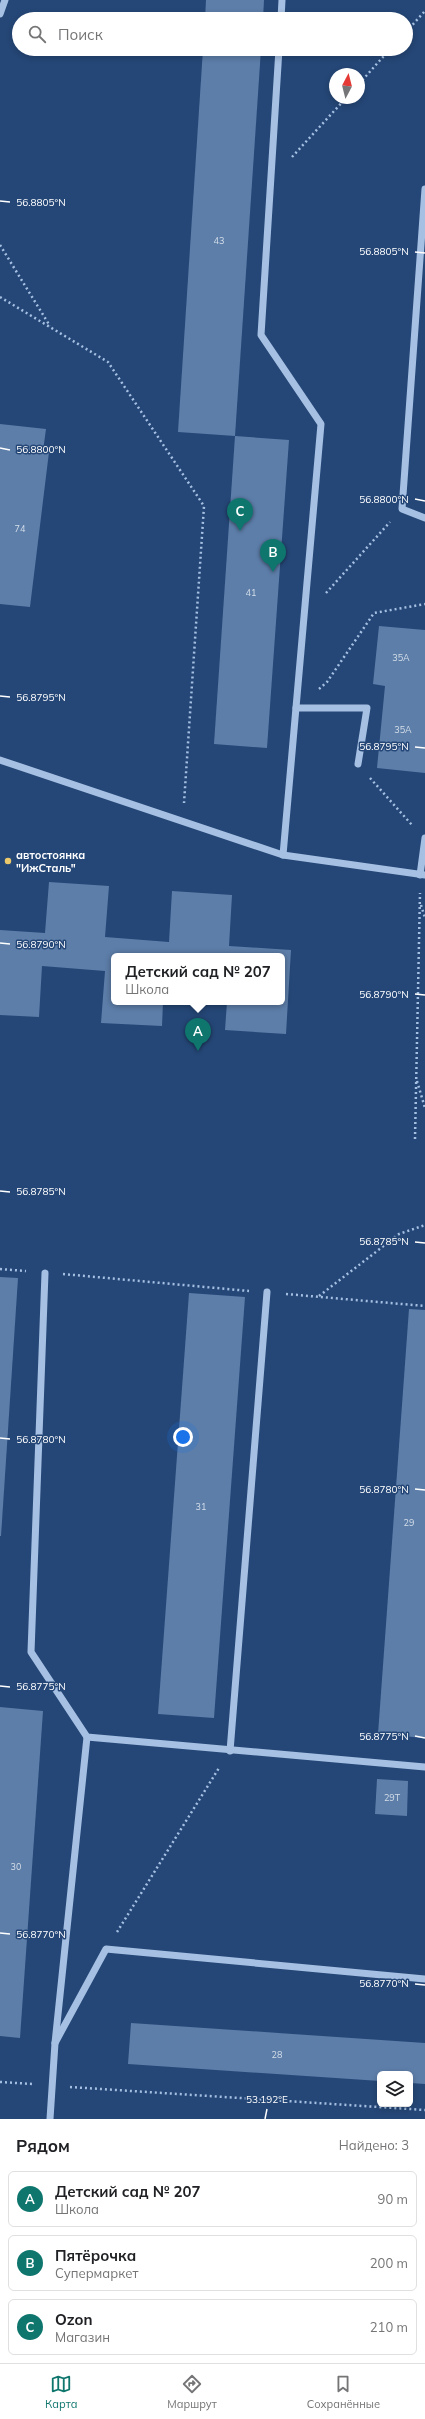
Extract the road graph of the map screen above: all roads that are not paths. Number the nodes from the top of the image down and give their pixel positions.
1 (5, 0) edge
2 (282, 0) edge
3 (281, 12) edge
4 (0, 14) edge
5 (279, 56) edge
6 (425, 189) edge
7 (425, 518) edge
8 (296, 708) junction
9 (0, 760) edge
10 (358, 764) road end
11 (425, 839) edge
12 (283, 855) junction
13 (423, 875) edge
14 (45, 1273) road end
15 (267, 1292) road end
16 (87, 1737) junction
17 (230, 1751) junction
18 (425, 1767) edge
19 (425, 1979) edge
20 (55, 2043) junction
21 (50, 2119) edge

1 - 4 lane
2 - 3 lane
5 - 8 lane
6 - 7 lane
8 - 10 lane
8 - 12 lane
9 - 12 lane
11 - 13 lane
12 - 13 lane
14 - 16 lane
15 - 17 lane
16 - 17 lane
16 - 20 lane
17 - 18 lane
19 - 20 lane
20 - 21 lane

